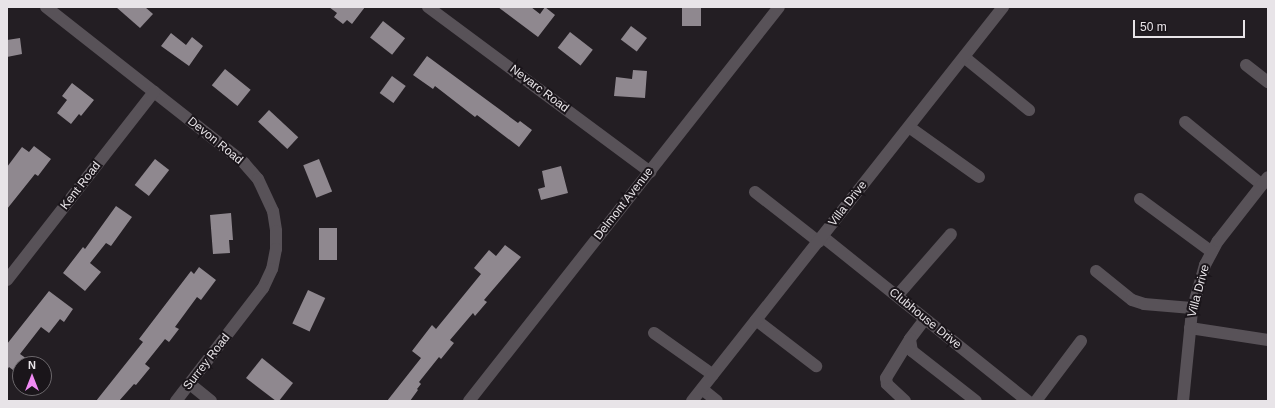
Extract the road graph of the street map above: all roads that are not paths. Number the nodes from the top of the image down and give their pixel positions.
1 (46, 7) edge
2 (428, 7) edge
3 (779, 7) edge
4 (1003, 7) edge
5 (964, 57) junction
6 (1246, 65) dead end
7 (1268, 82) edge
8 (154, 92) junction
9 (1029, 110) dead end
10 (1185, 122) dead end
11 (909, 127) junction
12 (650, 172) junction
13 (979, 177) dead end
14 (1265, 181) edge
15 (755, 192) dead end
16 (1140, 199) dead end
17 (951, 234) dead end
18 (821, 239) junction
19 (1212, 252) junction
20 (1096, 271) dead end
21 (7, 280) edge
22 (897, 296) junction
23 (1192, 308) junction
24 (925, 319) junction
25 (756, 320) junction
26 (238, 323) joint
27 (1190, 328) junction
28 (654, 333) dead end
29 (910, 339) junction
30 (1268, 340) edge
31 (1082, 341) dead end
32 (816, 366) dead end
33 (713, 375) junction
34 (190, 384) junction
35 (702, 389) junction
36 (176, 401) edge
37 (211, 401) edge
38 (469, 401) edge
39 (692, 401) edge
40 (716, 401) edge
41 (905, 401) edge
42 (976, 401) edge
43 (1028, 401) edge
44 (1036, 401) edge
45 (1183, 401) edge

1 - 8 street, Devon Road
2 - 12 street, Nevarc Road
3 - 12 street, Delmont Avenue
4 - 5 street, Villa Drive
5 - 9 street
5 - 11 street, Villa Drive
6 - 7 street
8 - 21 street, Kent Road
8 - 26 street, Devon Road
10 - 14 street
11 - 13 street
11 - 18 street, Villa Drive
12 - 38 street, Delmont Avenue
14 - 19 street, Villa Drive
15 - 18 street, Clubhouse Drive
16 - 19 street
17 - 22 street
18 - 22 street, Clubhouse Drive
18 - 25 street, Villa Drive
19 - 23 street, Villa Drive
20 - 23 street
22 - 24 street, Clubhouse Drive
23 - 27 street, Villa Drive
24 - 29 street
24 - 43 street, Clubhouse Drive
25 - 32 street
25 - 33 street, Villa Drive
26 - 34 street, Surrey Road
27 - 30 street
27 - 45 street, Villa Drive
28 - 33 street
29 - 41 street
29 - 42 street
31 - 44 street
33 - 35 street, Villa Drive
34 - 36 street, Surrey Road
34 - 37 street
35 - 39 street, Villa Drive
35 - 40 street

